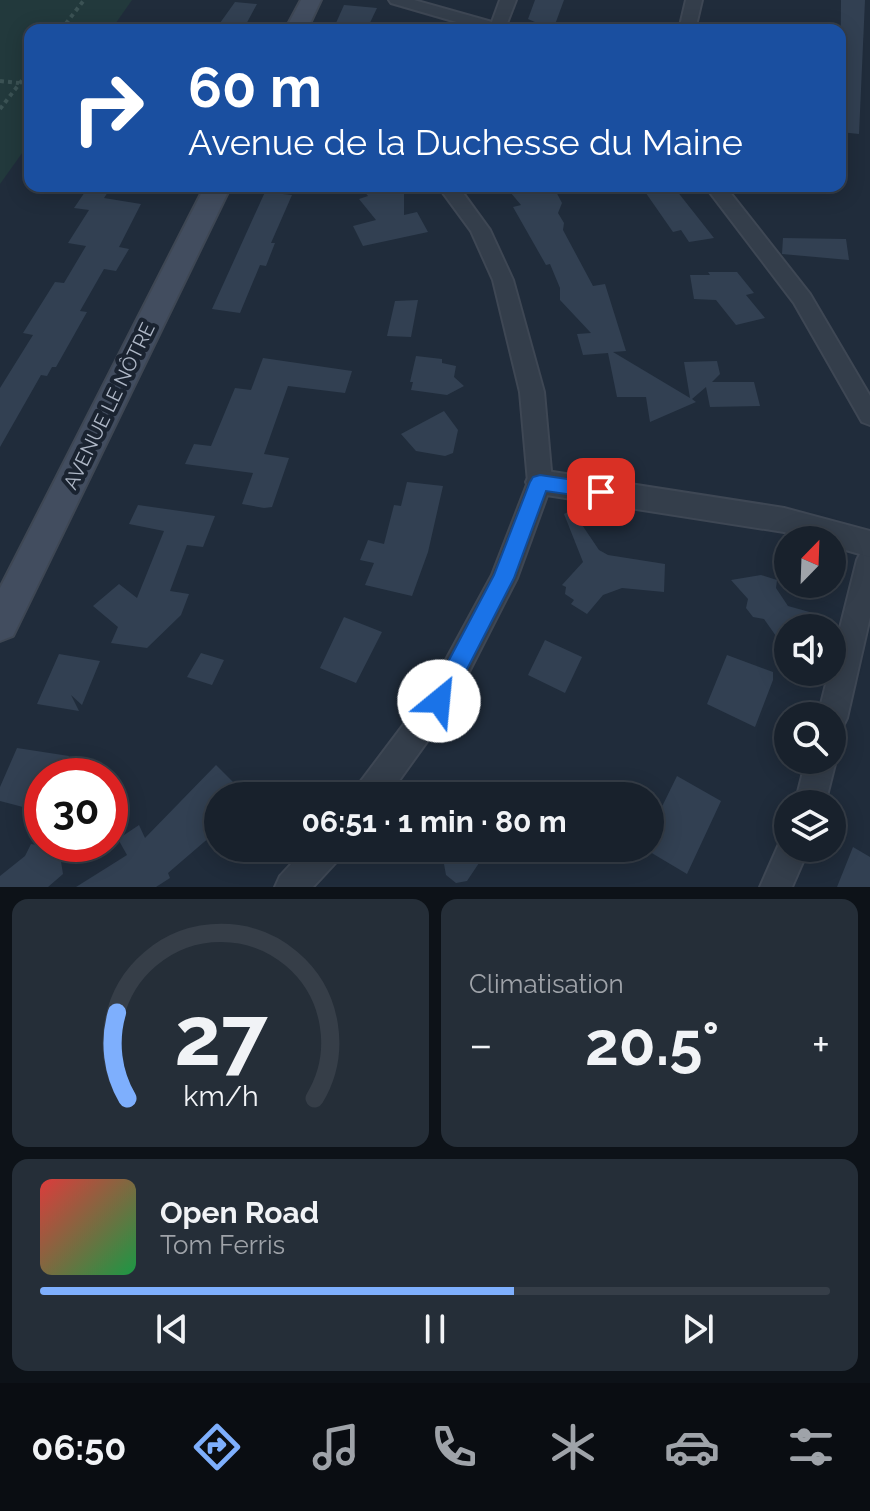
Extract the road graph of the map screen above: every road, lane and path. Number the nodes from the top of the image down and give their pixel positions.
1 (84, 0) edge
2 (311, 0) edge
3 (397, 0) edge
4 (508, 0) edge
5 (694, 0) edge
6 (66, 24) edge
7 (299, 24) edge
8 (482, 24) edge
9 (501, 24) edge
10 (688, 24) edge
11 (24, 78) edge
12 (0, 81) edge
13 (20, 83) junction
14 (0, 109) edge
15 (215, 192) edge
16 (452, 192) edge
17 (720, 192) edge
18 (870, 416) edge
19 (540, 482) junction
20 (870, 544) edge
21 (870, 560) edge
22 (0, 625) edge
23 (836, 702) edge
24 (379, 782) edge
25 (315, 862) edge
26 (787, 862) edge
27 (291, 887) edge
28 (776, 887) edge

1 - 6 path
2 - 7 main road
3 - 8 street
4 - 9 street
5 - 10 street
11 - 13 path
12 - 13 path
13 - 14 path
15 - 22 main road, AVENUE LE NÔTRE
16 - 19 street
17 - 18 street
19 - 20 street
19 - 24 street
21 - 23 street
25 - 27 street
26 - 28 street

